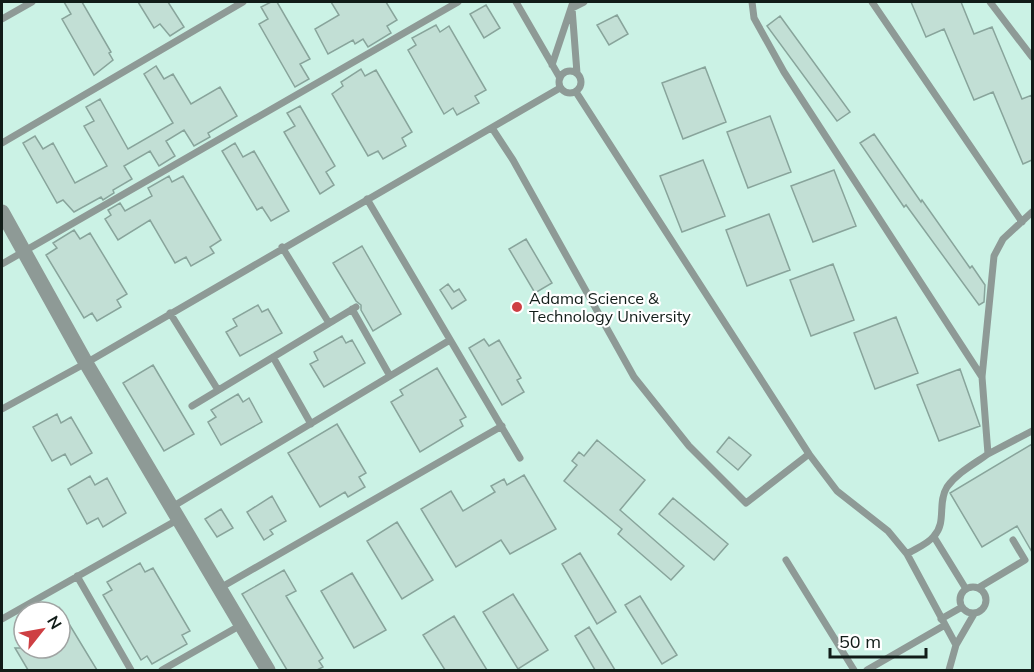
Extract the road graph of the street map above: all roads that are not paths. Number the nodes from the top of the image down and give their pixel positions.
1 (32, 2) edge
2 (243, 2) edge
3 (458, 2) edge
4 (516, 2) edge
5 (584, 2) edge
6 (752, 2) edge
7 (872, 2) edge
8 (990, 2) edge
9 (572, 5) edge
10 (2, 19) edge
11 (1032, 57) edge
12 (552, 65) junction
13 (577, 73) junction
14 (560, 78) junction
15 (560, 88) junction
16 (576, 92) junction
17 (492, 128) junction
18 (2, 143) edge
19 (367, 199) junction
20 (2, 212) edge
21 (1032, 212) edge
22 (1022, 222) junction
23 (282, 247) junction
24 (24, 252) junction
25 (2, 264) edge
26 (170, 313) junction
27 (329, 323) junction
28 (450, 339) junction
29 (273, 357) junction
30 (87, 363) junction
31 (390, 376) junction
32 (982, 377) junction
33 (218, 390) junction
34 (192, 406) dead end
35 (2, 410) edge
36 (311, 423) junction
37 (502, 426) junction
38 (1032, 431) edge
39 (809, 454) junction
40 (988, 454) junction
41 (520, 458) dead end
42 (176, 513) junction
43 (934, 537) junction
44 (1013, 540) dead end
45 (907, 554) junction
46 (786, 560) dead end
47 (77, 576) junction
48 (220, 588) junction
49 (978, 588) junction
50 (966, 589) junction
51 (962, 607) junction
52 (975, 614) junction
53 (2, 619) edge
54 (943, 622) junction
55 (241, 625) junction
56 (956, 645) junction
57 (131, 670) edge
58 (162, 670) edge
59 (268, 670) edge
60 (854, 670) edge
61 (867, 670) edge
62 (949, 670) edge

1 - 10 lane
2 - 18 lane
3 - 24 lane
4 - 12 lane
5 - 9 lane
6 - 32 lane
7 - 22 lane
8 - 11 lane
9 - 12 lane
9 - 13 lane
12 - 14 lane
13 - 14 lane
13 - 16 lane
14 - 15 lane
15 - 16 lane
15 - 17 lane
16 - 39 lane
17 - 19 lane
17 - 39 lane
19 - 23 lane
19 - 28 lane
20 - 24 street
21 - 22 lane
22 - 32 lane
23 - 26 lane
23 - 27 lane
24 - 25 lane
24 - 30 street
26 - 30 lane
26 - 33 lane
27 - 29 lane
27 - 31 lane
28 - 31 lane
28 - 37 lane
29 - 33 lane
29 - 36 lane
30 - 35 lane
30 - 42 street
31 - 36 lane
32 - 40 lane
33 - 34 lane
36 - 42 lane
37 - 41 lane
37 - 48 lane
38 - 40 lane
39 - 45 lane
40 - 43 lane
42 - 47 lane
42 - 48 street
43 - 45 lane
43 - 50 lane
44 - 49 lane
45 - 54 lane
46 - 60 lane
47 - 53 lane
47 - 57 lane
48 - 55 street
49 - 50 lane
49 - 52 lane
50 - 51 lane
51 - 52 lane
51 - 54 lane
52 - 56 lane
54 - 56 lane
54 - 61 lane
55 - 58 lane
55 - 59 street
56 - 62 lane

